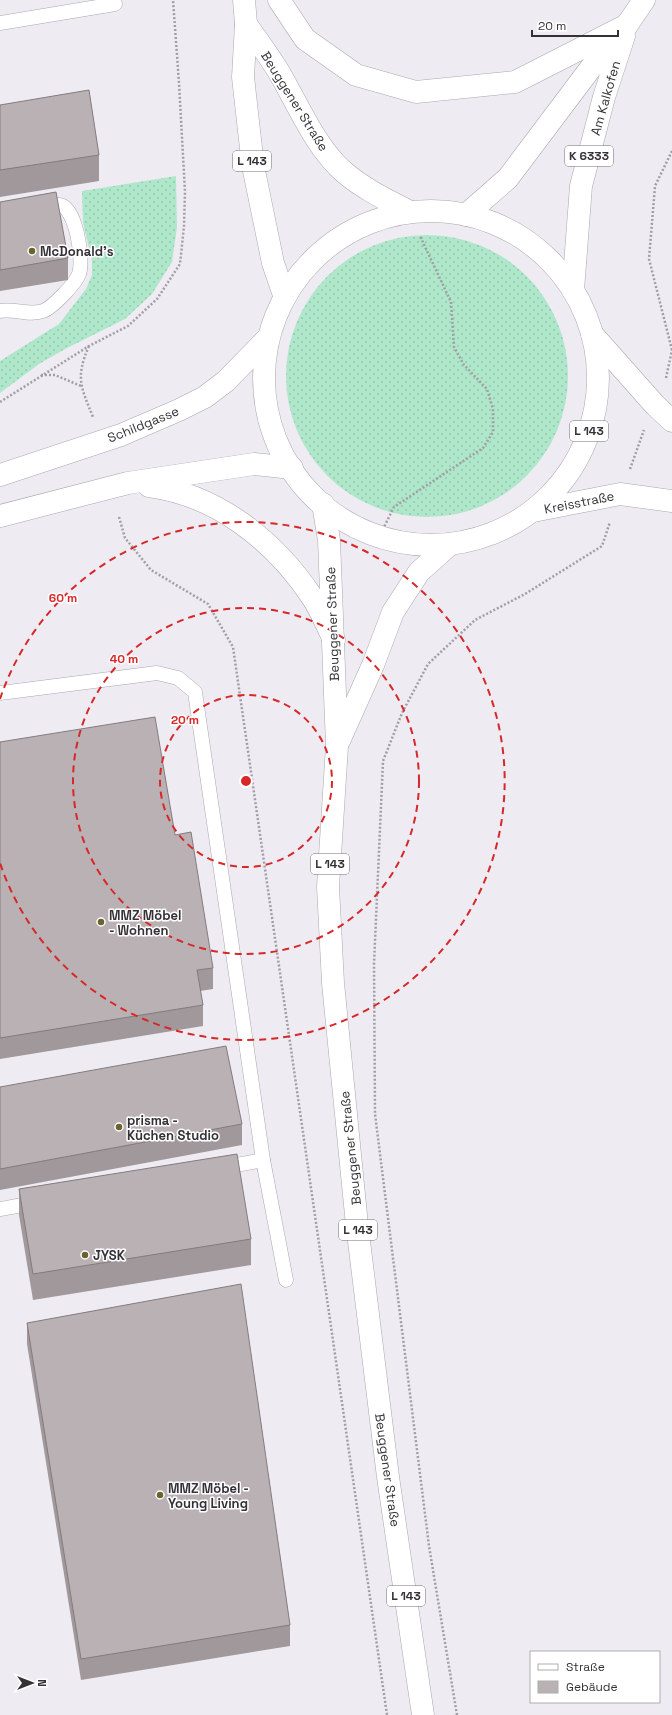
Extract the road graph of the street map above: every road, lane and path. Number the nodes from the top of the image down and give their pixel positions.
1 (173, 0) edge
2 (244, 0) edge
3 (279, 0) edge
4 (644, 0) edge
5 (115, 4) dead end
6 (0, 23) edge
7 (246, 24) junction
8 (627, 25) junction
9 (672, 151) edge
10 (24, 210) edge
11 (410, 212) junction
12 (466, 214) junction
13 (573, 290) junction
14 (284, 296) junction
15 (0, 311) edge
16 (592, 334) junction
17 (266, 340) junction
18 (89, 346) junction
19 (672, 350) edge
20 (41, 376) junction
21 (81, 386) junction
22 (0, 402) edge
23 (655, 405) junction
24 (94, 419) dead end
25 (672, 421) edge
26 (292, 468) junction
27 (0, 475) edge
28 (128, 483) junction
29 (620, 494) junction
30 (672, 501) edge
31 (323, 504) junction
32 (533, 511) junction
33 (0, 516) edge
34 (119, 517) dead end
35 (379, 537) junction
36 (448, 546) junction
37 (334, 640) junction
38 (0, 693) edge
39 (337, 746) junction
40 (263, 1160) junction
41 (209, 1170) edge
42 (54, 1199) edge
43 (0, 1209) edge
44 (286, 1280) dead end
45 (387, 1715) edge
46 (423, 1715) edge
47 (457, 1715) edge

1 - 18 path
2 - 7 main road, Beuggener Straße / L 143
3 - 8 main road
4 - 8 main road, Am Kalkofen / K 6333
5 - 6 lane
7 - 11 main road, Beuggener Straße / L 143
7 - 14 main road, Beuggener Straße / L 143
8 - 12 main road, Am Kalkofen / K 6333
8 - 13 main road, Am Kalkofen / K 6333
9 - 19 path
10 - 15 lane
11 - 12 main road, L 143
11 - 14 main road, L 143
11 - 35 path
12 - 13 main road, L 143
13 - 16 main road, L 143
14 - 17 main road, L 143
16 - 23 main road
16 - 32 main road, L 143
17 - 26 main road, L 143
17 - 27 main road, Schildgasse
18 - 20 path
18 - 21 path
19 - 23 path
20 - 21 path
20 - 22 path
21 - 24 path
23 - 25 main road
23 - 29 path
26 - 28 main road
26 - 31 main road, L 143
28 - 33 main road
28 - 37 main road
29 - 30 main road, Kreisstraße
29 - 32 main road, Kreisstraße
29 - 47 path
31 - 35 main road, L 143
31 - 37 main road, Beuggener Straße / L 143
32 - 36 main road, L 143
34 - 45 path
35 - 36 main road, L 143
36 - 39 main road, Beuggener Straße / L 143
37 - 39 main road, Beuggener Straße / L 143
38 - 40 lane
39 - 46 main road, Beuggener Straße / L 143
40 - 41 lane
40 - 44 lane
42 - 43 lane

